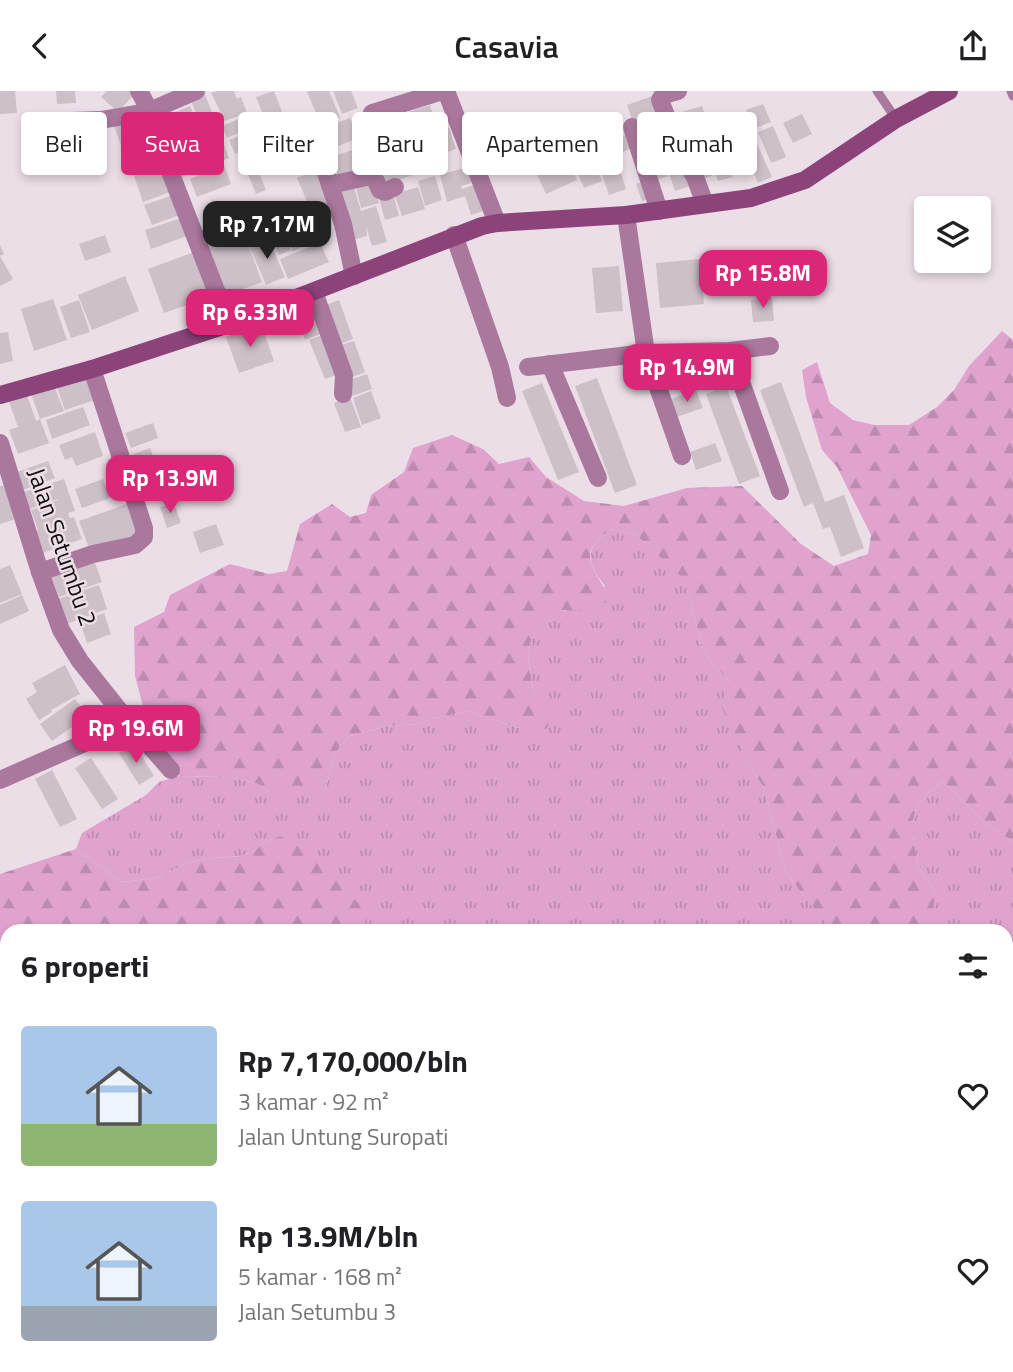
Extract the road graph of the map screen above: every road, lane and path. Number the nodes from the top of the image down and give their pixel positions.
1 (139, 91) edge
2 (196, 91) edge
3 (445, 91) edge
4 (678, 91) edge
5 (877, 91) edge
6 (1011, 91) edge
7 (946, 92) edge
8 (1013, 96) edge
9 (147, 112) joint
10 (375, 112) edge
11 (897, 118) junction
12 (632, 127) dead end
13 (171, 175) edge
14 (327, 175) edge
15 (330, 185) junction
16 (395, 187) dead end
17 (705, 204) junction
18 (659, 211) junction
19 (626, 215) junction
20 (497, 223) junction
21 (454, 235) junction
22 (354, 277) junction
23 (314, 292) junction
24 (229, 324) junction
25 (770, 346) dead end
26 (730, 351) junction
27 (646, 353) junction
28 (550, 364) junction
29 (528, 367) dead end
30 (92, 369) junction
31 (343, 394) dead end
32 (0, 395) edge
33 (508, 398) dead end
34 (0, 443) edge
35 (682, 456) dead end
36 (598, 478) dead end
37 (780, 491) dead end
38 (40, 572) junction
39 (127, 720) junction
40 (171, 771) dead end
41 (0, 780) edge

1 - 9 street
2 - 9 street
3 - 10 street
3 - 20 street
4 - 17 street
5 - 11 lane
6 - 8 lane
7 - 11 main road
11 - 17 main road
12 - 18 street
13 - 24 street
14 - 15 street
15 - 16 street
15 - 22 street
17 - 18 main road
18 - 19 main road
19 - 20 main road
19 - 27 street
20 - 21 main road
21 - 22 main road
21 - 33 street
22 - 23 main road
23 - 24 main road
23 - 31 street
24 - 30 main road
25 - 26 street
26 - 27 street
26 - 37 street
27 - 28 street
27 - 35 street
28 - 29 street
28 - 36 street
30 - 32 main road
30 - 38 street
34 - 38 street, Jalan Setumbu 2
38 - 39 street, Jalan Setumbu 2
39 - 40 street, Jalan Setumbu 2
39 - 41 street

